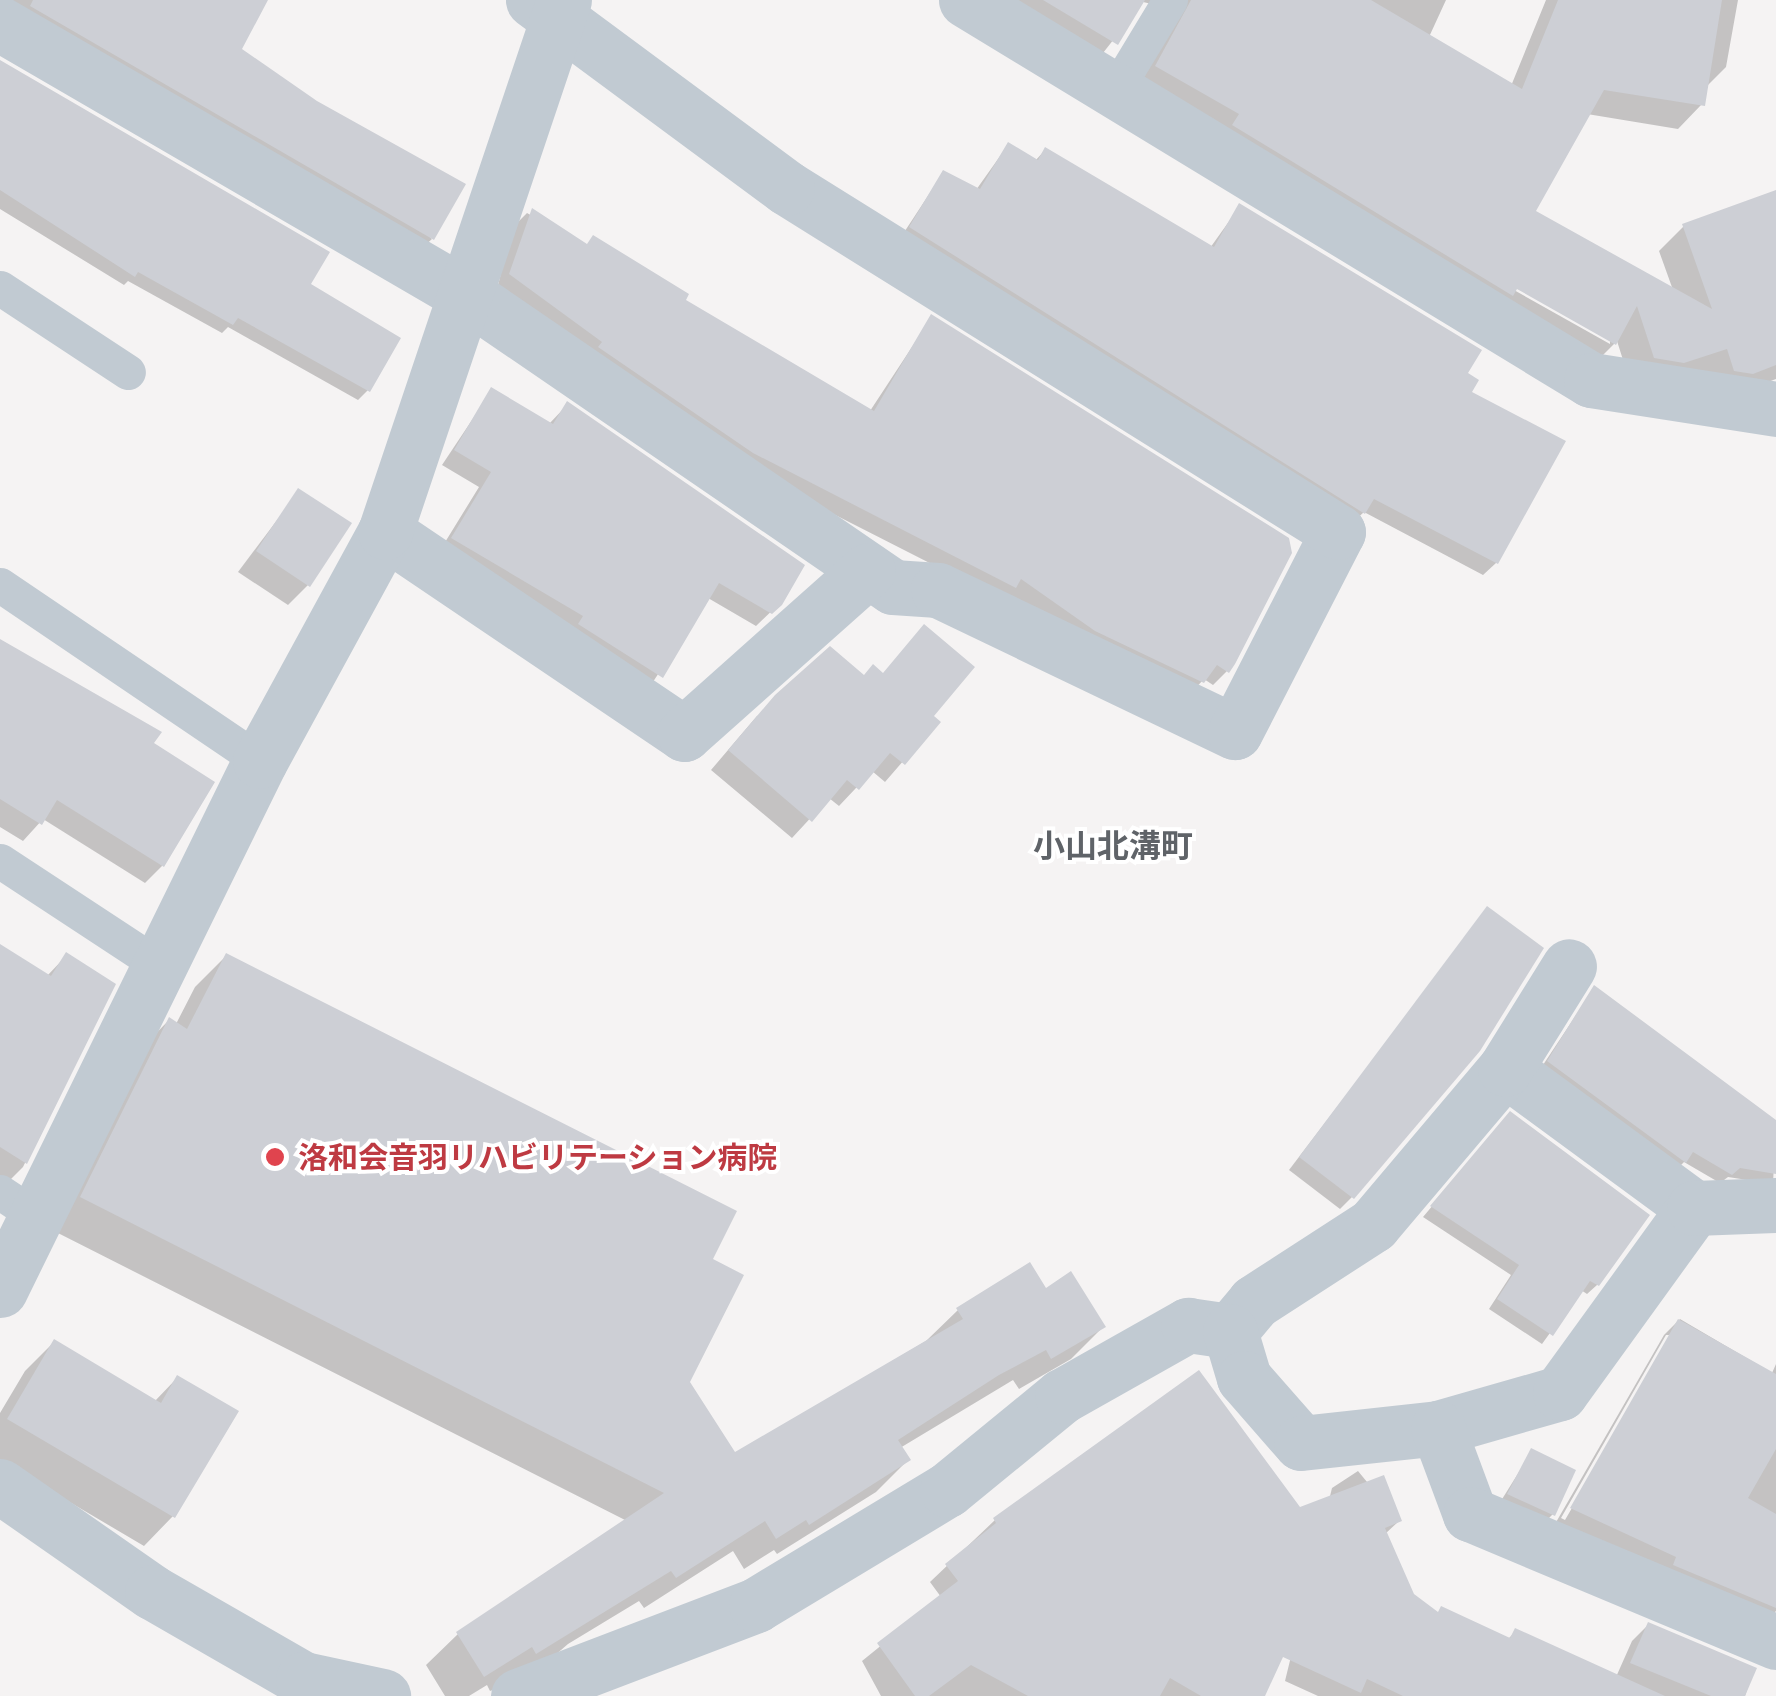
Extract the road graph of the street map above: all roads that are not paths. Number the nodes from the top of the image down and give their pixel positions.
1 (966, 0) edge
2 (1170, 0) edge
3 (552, 4) edge
4 (0, 24) edge
5 (1114, 94) junction
6 (0, 288) edge
7 (468, 296) junction
8 (128, 372) dead end
9 (1776, 409) edge
10 (386, 532) junction
11 (868, 570) junction
12 (0, 585) edge
13 (260, 762) junction
14 (0, 861) edge
15 (157, 964) junction
16 (1569, 966) dead end
17 (1505, 1069) junction
18 (18, 1204) edge
19 (1776, 1205) edge
20 (1694, 1208) junction
21 (0, 1290) edge
22 (1230, 1331) junction
23 (1438, 1428) junction
24 (0, 1486) edge
25 (1776, 1642) edge
26 (383, 1696) edge
27 (518, 1696) edge

1 - 5 street
2 - 5 lane
3 - 7 street
3 - 11 street
4 - 7 street
5 - 9 street
6 - 8 lane
7 - 10 street
7 - 11 street
10 - 11 street
10 - 13 street
12 - 13 lane
13 - 15 street
14 - 15 lane
15 - 18 street
16 - 17 street
17 - 20 street
17 - 22 street
18 - 21 street
19 - 20 street
20 - 23 street
22 - 23 street
22 - 27 street
23 - 25 street
24 - 26 street

